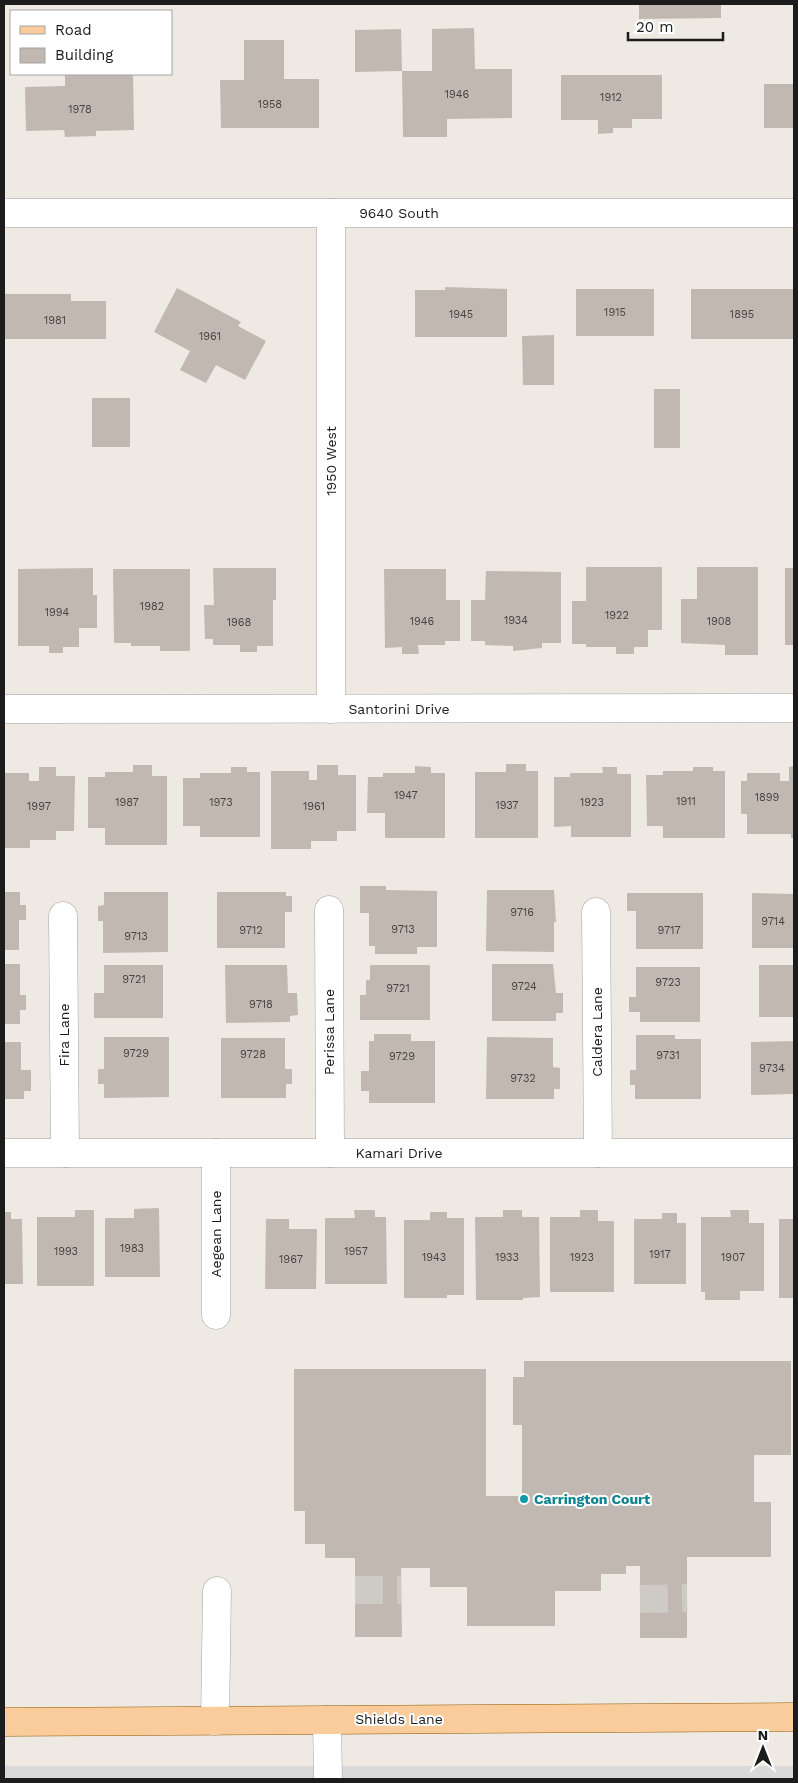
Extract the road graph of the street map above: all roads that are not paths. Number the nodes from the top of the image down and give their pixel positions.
1 (4, 213) edge
2 (331, 213) junction
3 (794, 213) edge
4 (794, 708) edge
5 (4, 709) edge
6 (332, 709) junction
7 (329, 910) dead end
8 (596, 912) dead end
9 (63, 916) dead end
10 (4, 1153) edge
11 (65, 1153) junction
12 (216, 1153) junction
13 (330, 1153) junction
14 (598, 1153) junction
15 (794, 1153) edge
16 (216, 1315) dead end
17 (217, 1591) dead end
18 (794, 1717) edge
19 (328, 1720) junction
20 (215, 1721) junction
21 (4, 1722) edge
22 (328, 1779) edge

1 - 2 street, 9640 South
2 - 3 street, 9640 South
2 - 6 street, 1950 West
4 - 6 street, Santorini Drive
5 - 6 street, Santorini Drive
7 - 13 street, Perissa Lane
8 - 14 street, Caldera Lane
9 - 11 street, Fira Lane
10 - 11 street, Kamari Drive
11 - 12 street, Kamari Drive
12 - 13 street, Kamari Drive
12 - 16 street, Aegean Lane
13 - 14 street, Kamari Drive
14 - 15 street, Kamari Drive
17 - 20 street
18 - 19 main road, Shields Lane
19 - 20 main road, Shields Lane
19 - 22 street
20 - 21 main road, Shields Lane

